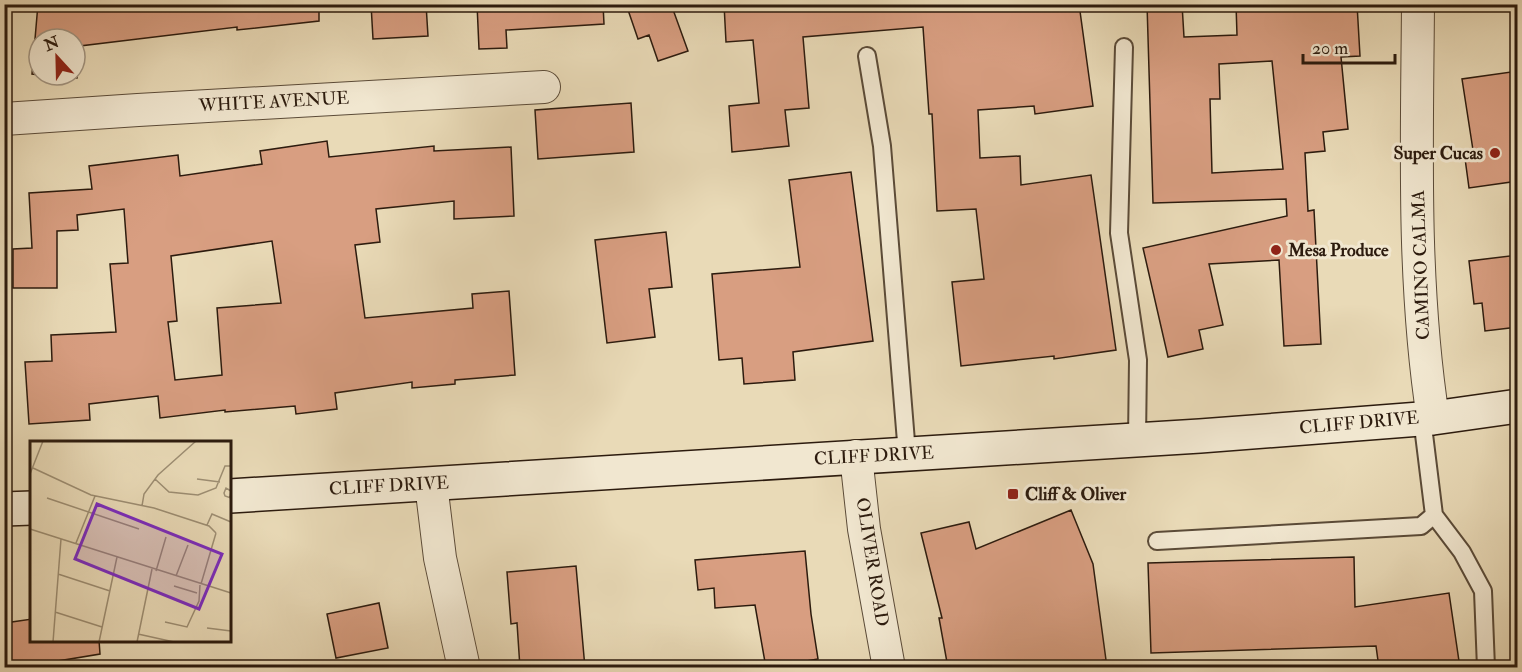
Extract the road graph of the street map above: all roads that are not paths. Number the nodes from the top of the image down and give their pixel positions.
1 (1418, 4) edge
2 (1124, 47) dead end
3 (867, 56) dead end
4 (544, 87) dead end
5 (4, 119) edge
6 (1518, 406) edge
7 (1427, 418) junction
8 (1137, 440) junction
9 (907, 454) junction
10 (856, 456) junction
11 (431, 484) junction
12 (231, 496) edge
13 (30, 508) edge
14 (4, 509) edge
15 (1434, 515) junction
16 (1157, 540) dead end
17 (464, 668) edge
18 (889, 668) edge
19 (1486, 668) edge

1 - 7 street, CAMINO CALMA
2 - 8 lane
3 - 9 lane
4 - 5 street, WHITE AVENUE
6 - 7 main road, CLIFF DRIVE
7 - 8 main road, CLIFF DRIVE
7 - 15 lane
8 - 9 main road, CLIFF DRIVE
9 - 10 main road, CLIFF DRIVE
10 - 11 main road, CLIFF DRIVE
10 - 18 street, OLIVER ROAD
11 - 12 main road, CLIFF DRIVE
11 - 17 street
13 - 14 main road
15 - 16 lane
15 - 19 lane

